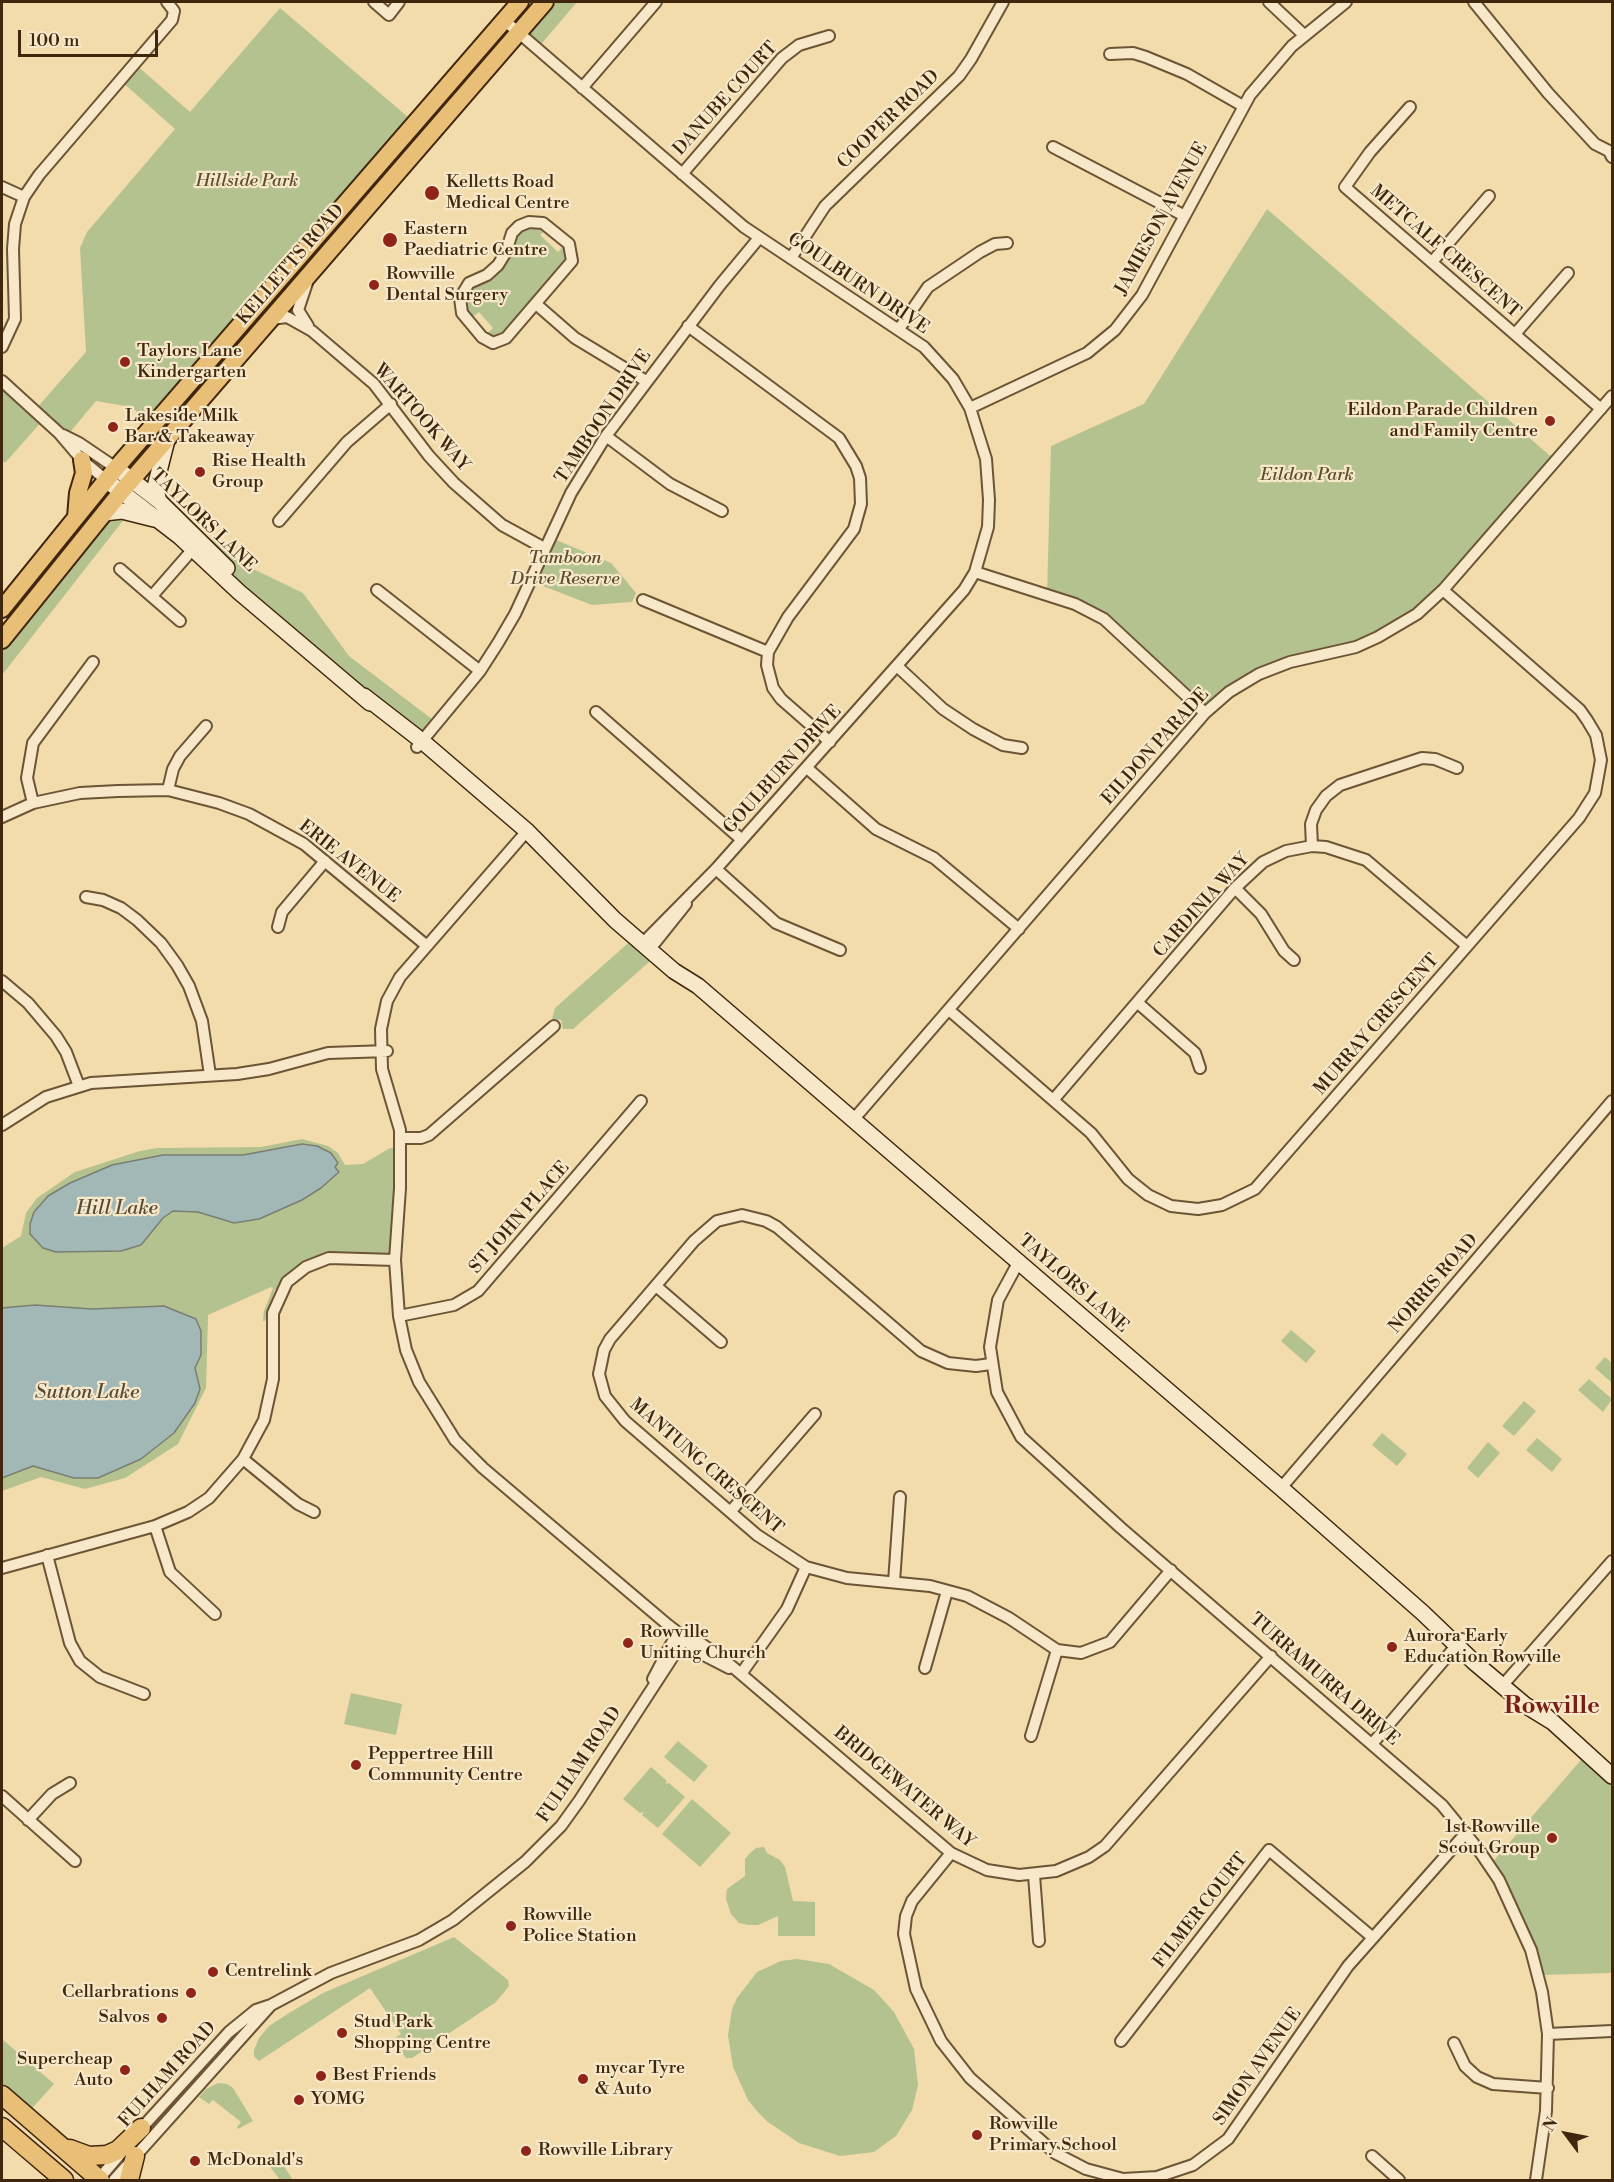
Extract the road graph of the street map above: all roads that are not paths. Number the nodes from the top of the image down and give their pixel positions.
1 (167, 2) edge
2 (374, 2) edge
3 (399, 2) edge
4 (520, 2) edge
5 (545, 2) edge
6 (656, 2) edge
7 (1003, 2) edge
8 (1269, 2) edge
9 (1346, 2) edge
10 (1474, 2) edge
11 (504, 21) junction
12 (519, 33) junction
13 (1304, 35) junction
14 (829, 36) dead end
15 (1110, 54) dead end
16 (582, 88) junction
17 (1243, 106) junction
18 (1410, 108) dead end
19 (1053, 147) dead end
20 (1611, 152) edge
21 (682, 174) junction
22 (2, 187) edge
23 (1489, 196) dead end
24 (24, 197) junction
25 (1183, 216) junction
26 (759, 238) junction
27 (1007, 243) dead end
28 (791, 258) junction
29 (1432, 262) junction
30 (311, 273) junction
31 (1568, 273) dead end
32 (536, 304) junction
33 (271, 319) junction
34 (688, 326) junction
35 (899, 329) junction
36 (312, 331) junction
37 (1515, 334) junction
38 (2, 347) edge
39 (2, 381) edge
40 (646, 381) junction
41 (1612, 396) edge
42 (391, 404) junction
43 (970, 408) junction
44 (1601, 409) junction
45 (59, 433) junction
46 (606, 436) junction
47 (167, 440) junction
48 (82, 460) junction
49 (111, 474) junction
50 (127, 485) junction
51 (159, 501) junction
52 (722, 511) dead end
53 (104, 513) junction
54 (76, 518) junction
55 (160, 521) junction
56 (279, 521) dead end
57 (197, 545) junction
58 (544, 549) junction
59 (120, 569) dead end
60 (975, 572) junction
61 (377, 590) dead end
62 (1443, 590) junction
63 (152, 596) junction
64 (643, 600) dead end
65 (2, 609) edge
66 (180, 621) dead end
67 (2, 640) edge
68 (768, 652) junction
69 (93, 662) dead end
70 (898, 667) junction
71 (480, 670) junction
72 (596, 712) dead end
73 (1205, 713) junction
74 (206, 726) dead end
75 (830, 742) junction
76 (420, 744) junction
77 (1022, 748) dead end
78 (807, 768) junction
79 (1458, 768) dead end
80 (168, 790) junction
81 (33, 803) junction
82 (2, 817) edge
83 (524, 835) junction
84 (742, 840) junction
85 (1312, 846) junction
86 (325, 861) junction
87 (716, 869) junction
88 (1236, 888) junction
89 (86, 897) dead end
90 (279, 927) dead end
91 (1019, 929) junction
92 (649, 943) junction
93 (427, 946) junction
94 (1467, 946) junction
95 (840, 950) dead end
96 (1294, 960) dead end
97 (2, 981) edge
98 (1138, 1003) junction
99 (950, 1010) junction
100 (554, 1026) dead end
101 (384, 1051) junction
102 (1200, 1068) dead end
103 (210, 1075) junction
104 (79, 1086) junction
105 (1054, 1099) junction
106 (641, 1101) dead end
107 (1612, 1101) edge
108 (853, 1120) junction
109 (2, 1125) edge
110 (404, 1138) junction
111 (395, 1260) junction
112 (1018, 1263) junction
113 (656, 1286) junction
114 (399, 1316) junction
115 (721, 1342) dead end
116 (991, 1364) junction
117 (815, 1414) dead end
118 (243, 1459) junction
119 (1281, 1488) junction
120 (900, 1497) dead end
121 (731, 1511) junction
122 (314, 1512) dead end
123 (154, 1526) junction
124 (47, 1555) junction
125 (1612, 1561) edge
126 (806, 1567) junction
127 (2, 1568) edge
128 (1171, 1570) junction
129 (894, 1582) junction
130 (947, 1591) junction
131 (215, 1614) dead end
132 (681, 1635) junction
133 (1459, 1642) junction
134 (1057, 1650) junction
135 (1271, 1656) junction
136 (925, 1668) dead end
137 (738, 1672) junction
138 (1506, 1683) junction
139 (144, 1694) dead end
140 (1031, 1736) dead end
141 (1372, 1744) junction
142 (1612, 1776) edge
143 (69, 1783) dead end
144 (2, 1796) edge
145 (28, 1820) junction
146 (1466, 1833) junction
147 (951, 1853) junction
148 (75, 1861) dead end
149 (1034, 1875) junction
150 (1372, 1937) junction
151 (1039, 1941) dead end
152 (271, 2005) junction
153 (1612, 2031) edge
154 (1548, 2034) junction
155 (1121, 2041) dead end
156 (1454, 2043) dead end
157 (1548, 2088) junction
158 (2, 2095) edge
159 (2, 2127) edge
160 (141, 2128) junction
161 (59, 2146) junction
162 (135, 2156) junction
163 (1372, 2156) dead end
164 (103, 2180) edge
165 (64, 2181) edge
166 (129, 2181) edge
167 (1399, 2181) edge
168 (1536, 2181) edge

1 - 24 street
2 - 3 street
4 - 11 main road, KELLETTS ROAD
5 - 12 main road, KELLETTS ROAD
6 - 16 street
7 - 28 street, COOPER ROAD
8 - 13 street
9 - 13 street, JAMIESON AVENUE
10 - 20 street
11 - 12 street, GOULBURN DRIVE
11 - 49 main road, KELLETTS ROAD
12 - 16 street, GOULBURN DRIVE
12 - 30 main road, KELLETTS ROAD
13 - 17 street, JAMIESON AVENUE
14 - 21 street, DANUBE COURT
15 - 17 street
16 - 21 street, GOULBURN DRIVE
17 - 25 street, JAMIESON AVENUE
18 - 29 street, METCALF CRESCENT
19 - 25 street
21 - 26 street, GOULBURN DRIVE
22 - 24 street
23 - 29 street
24 - 38 street
25 - 43 street, JAMIESON AVENUE
26 - 28 street, GOULBURN DRIVE
26 - 34 street, TAMBOON DRIVE
27 - 35 street
28 - 35 street, GOULBURN DRIVE
29 - 37 street, METCALF CRESCENT
30 - 33 main road, KELLETTS ROAD
30 - 36 street
31 - 37 street
32 - 32 street
32 - 40 street
33 - 36 street, WARTOOK WAY
33 - 47 main road, KELLETTS ROAD
34 - 40 street, TAMBOON DRIVE
34 - 68 street
35 - 43 street, GOULBURN DRIVE
36 - 42 street, WARTOOK WAY
37 - 44 street, METCALF CRESCENT
39 - 45 street, TAYLORS LANE
40 - 46 street, TAMBOON DRIVE
41 - 44 street, EILDON PARADE
42 - 56 street
42 - 58 street, WARTOOK WAY
43 - 60 street, GOULBURN DRIVE
44 - 62 street, EILDON PARADE
45 - 48 street, TAYLORS LANE
45 - 49 street, TAYLORS LANE
46 - 52 street
46 - 58 street, TAMBOON DRIVE
47 - 50 main road, KELLETTS ROAD
47 - 51 main road
48 - 49 street, TAYLORS LANE
48 - 54 main road
49 - 50 main road, TAYLORS LANE
49 - 54 main road, KELLETTS ROAD
50 - 51 main road, TAYLORS LANE
50 - 53 main road, KELLETTS ROAD
50 - 55 main road, TAYLORS LANE
51 - 57 main road, TAYLORS LANE
53 - 55 main road
53 - 67 main road, KELLETTS ROAD
54 - 65 main road, KELLETTS ROAD
55 - 57 main road, TAYLORS LANE
57 - 63 street
57 - 76 main road, TAYLORS LANE
58 - 71 street, TAMBOON DRIVE
59 - 63 street
60 - 70 street, GOULBURN DRIVE
60 - 73 street
61 - 71 street
62 - 73 street, EILDON PARADE
62 - 94 street, MURRAY CRESCENT
63 - 66 street
64 - 68 street
68 - 75 street
69 - 81 street
70 - 75 street, GOULBURN DRIVE
70 - 77 street
71 - 76 street, TAMBOON DRIVE
72 - 84 street
73 - 91 street, EILDON PARADE
74 - 80 street
75 - 78 street, GOULBURN DRIVE
76 - 83 main road, TAYLORS LANE
78 - 84 street, GOULBURN DRIVE
78 - 91 street
79 - 85 street
80 - 81 street, ERIE AVENUE
80 - 86 street, ERIE AVENUE
81 - 82 street, ERIE AVENUE
83 - 92 main road, TAYLORS LANE
83 - 93 street, BRIDGEWATER WAY
84 - 87 street, GOULBURN DRIVE
85 - 88 street, CARDINIA WAY
85 - 94 street, CARDINIA WAY
86 - 90 street
86 - 93 street, ERIE AVENUE
87 - 92 street, GOULBURN DRIVE
87 - 95 street
88 - 96 street
88 - 98 street, CARDINIA WAY
89 - 103 street
91 - 99 street, EILDON PARADE
92 - 108 main road, TAYLORS LANE
93 - 101 street, BRIDGEWATER WAY
94 - 105 street, MURRAY CRESCENT
97 - 104 street
98 - 102 street
98 - 105 street, CARDINIA WAY
99 - 105 street, MURRAY CRESCENT
99 - 108 street, EILDON PARADE
100 - 110 street
101 - 103 street
101 - 110 street, BRIDGEWATER WAY
103 - 104 street
104 - 109 street
106 - 114 street, ST JOHN PLACE
107 - 119 street, NORRIS ROAD
108 - 112 main road, TAYLORS LANE
110 - 111 street, BRIDGEWATER WAY
111 - 114 street, BRIDGEWATER WAY
111 - 118 street
112 - 116 street, TURRAMURRA DRIVE
112 - 119 main road, TAYLORS LANE
113 - 115 street
113 - 116 street, MANTUNG CRESCENT
113 - 121 street, MANTUNG CRESCENT
114 - 132 street, BRIDGEWATER WAY
116 - 128 street, TURRAMURRA DRIVE
117 - 121 street
118 - 122 street
118 - 123 street
119 - 133 main road, TAYLORS LANE
120 - 129 street
121 - 126 street, MANTUNG CRESCENT
123 - 124 street
123 - 131 street
124 - 127 street
124 - 139 street
125 - 138 street
126 - 129 street, MANTUNG CRESCENT
126 - 137 street
128 - 134 street
128 - 135 street, TURRAMURRA DRIVE
129 - 130 street, MANTUNG CRESCENT
130 - 134 street, MANTUNG CRESCENT
130 - 136 street
132 - 137 street, BRIDGEWATER WAY
132 - 152 street, FULHAM ROAD
133 - 138 main road, TAYLORS LANE
133 - 141 street
134 - 140 street
135 - 141 street, TURRAMURRA DRIVE
135 - 149 street, BRIDGEWATER WAY
137 - 147 street, BRIDGEWATER WAY
138 - 142 main road, TAYLORS LANE
141 - 146 street, TURRAMURRA DRIVE
143 - 145 street
144 - 145 street
145 - 148 street
146 - 150 street, SIMON AVENUE
146 - 154 street, TURRAMURRA DRIVE
147 - 149 street, BRIDGEWATER WAY
147 - 150 street, SIMON AVENUE
149 - 151 street
150 - 155 street, FILMER COURT
152 - 160 street, FULHAM ROAD
152 - 162 street, FULHAM ROAD
153 - 154 street
154 - 157 street, TURRAMURRA DRIVE
156 - 157 street
157 - 168 street, TURRAMURRA DRIVE
158 - 161 highway
159 - 165 highway
160 - 161 highway
160 - 164 street, FULHAM ROAD
161 - 164 highway
162 - 164 street, FULHAM ROAD
162 - 166 highway
163 - 167 street

